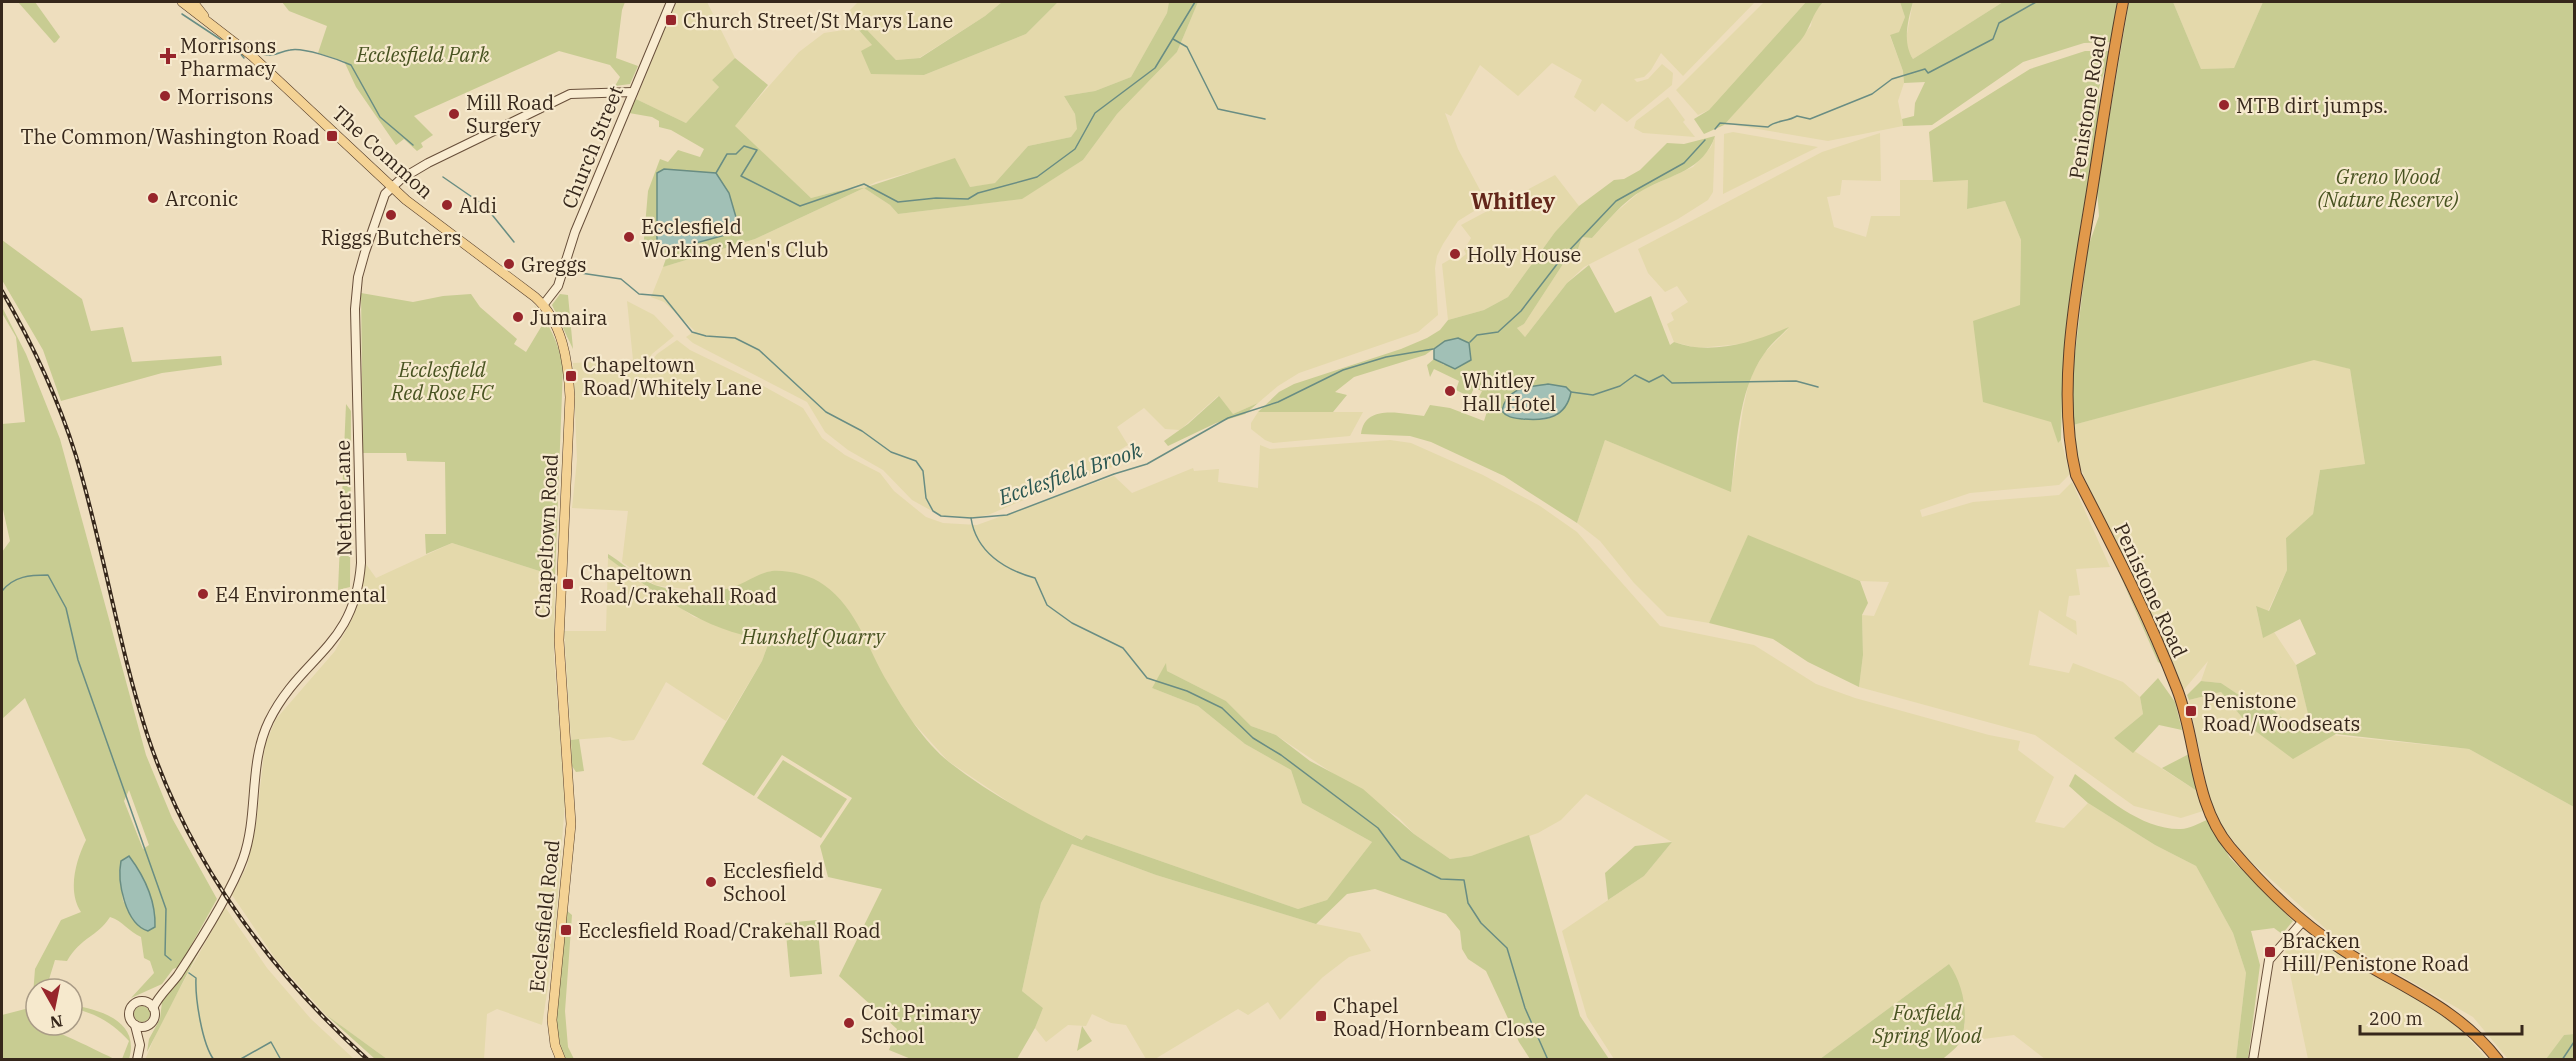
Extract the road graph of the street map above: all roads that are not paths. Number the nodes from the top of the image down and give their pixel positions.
1 (182, 2) edge
2 (193, 2) edge
3 (671, 2) edge
4 (2123, 2) edge
5 (205, 18) junction
6 (633, 92) junction
7 (393, 186) junction
8 (544, 304) junction
9 (568, 774) joint
10 (2303, 921) junction
11 (165, 989) junction
12 (141, 1000) junction
13 (153, 1008) junction
14 (151, 1023) junction
15 (135, 1025) junction
16 (140, 1046) junction
17 (138, 1059) edge
18 (561, 1059) edge
19 (2253, 1059) edge
20 (2498, 1059) edge

1 - 5 main road, The Common
2 - 5 main road, The Common
3 - 6 main road, Church Street
4 - 10 highway, Penistone Road
5 - 7 main road, The Common
6 - 7 main road
6 - 8 main road, Church Street
7 - 8 main road, The Common
7 - 11 main road, Nether Lane
8 - 9 main road, Chapeltown Road
9 - 18 main road, Ecclesfield Road
10 - 19 main road
10 - 20 highway, Penistone Road
11 - 12 main road, Nether Lane
11 - 13 main road, Nether Lane
12 - 13 main road
12 - 15 main road
13 - 14 main road
14 - 15 main road
14 - 16 main road
15 - 16 main road
16 - 17 main road

